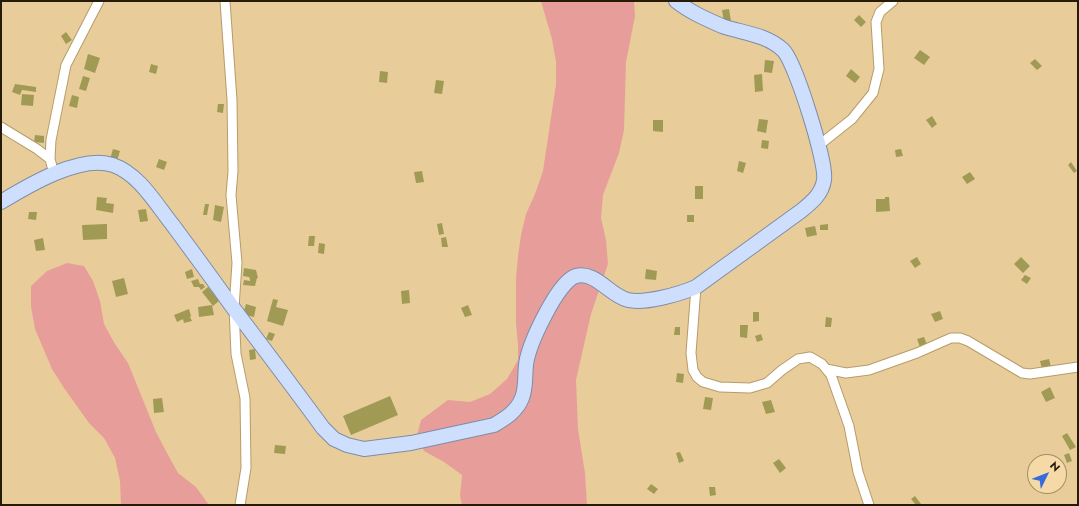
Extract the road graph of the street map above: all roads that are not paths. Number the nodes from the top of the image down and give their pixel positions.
1 (99, 1) edge
2 (225, 1) edge
3 (676, 1) edge
4 (893, 1) edge
5 (1, 127) edge
6 (818, 146) junction
7 (50, 159) junction
8 (54, 174) junction
9 (1, 202) edge
10 (696, 287) junction
11 (234, 308) junction
12 (1078, 367) edge
13 (826, 369) junction
14 (240, 505) edge
15 (869, 505) edge

1 - 7 street
2 - 11 street
3 - 6 main road
4 - 6 street
5 - 7 street
6 - 10 main road
7 - 8 street
8 - 9 main road
8 - 11 main road
10 - 11 main road
10 - 13 street
11 - 14 street
12 - 13 street
13 - 15 street

